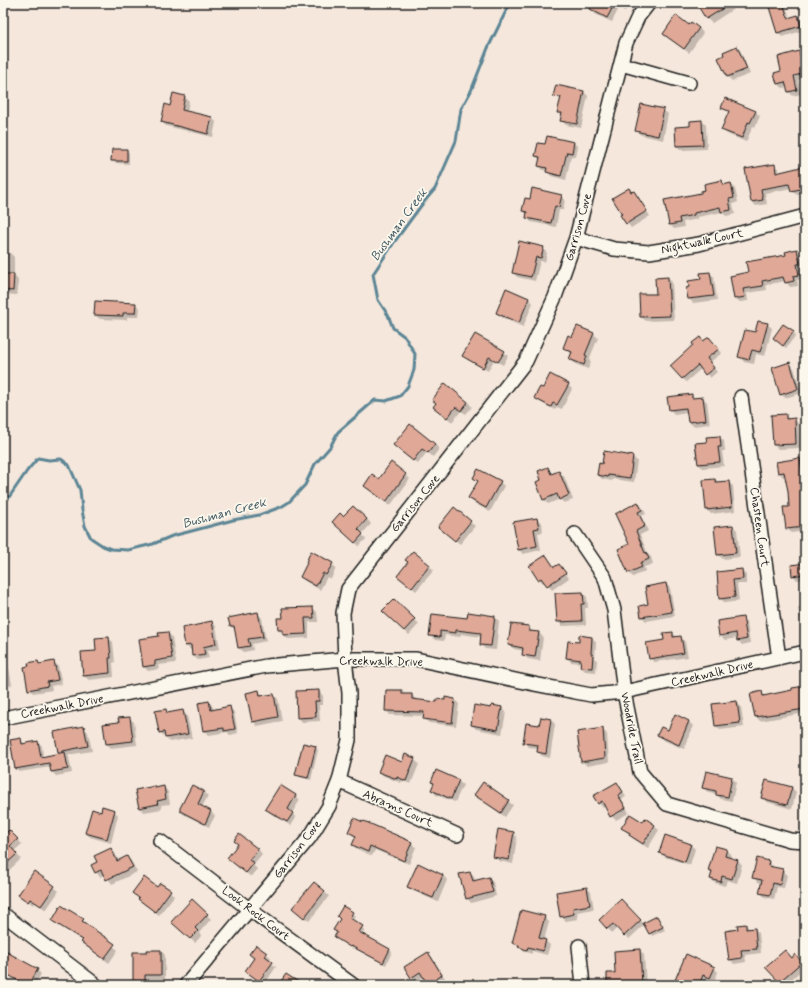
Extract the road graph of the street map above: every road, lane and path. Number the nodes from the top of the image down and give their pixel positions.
1 (649, 3) edge
2 (622, 64) junction
3 (689, 83) dead end
4 (805, 216) edge
5 (576, 238) junction
6 (741, 396) dead end
7 (575, 534) dead end
8 (805, 652) edge
9 (779, 658) junction
10 (345, 659) junction
11 (624, 692) junction
12 (3, 718) edge
13 (340, 781) junction
14 (458, 835) dead end
15 (160, 841) dead end
16 (805, 841) edge
17 (249, 909) junction
18 (3, 914) edge
19 (579, 946) dead end
20 (96, 985) edge
21 (186, 985) edge
22 (353, 985) edge
23 (583, 985) edge

1 - 2 street, Garrison Cove
2 - 3 street
2 - 5 street, Garrison Cove
4 - 5 street, Nightwalk Court
5 - 10 street, Garrison Cove
6 - 9 street, Chasteen Court
7 - 11 street, Woodride Trail
8 - 9 street, Creekwalk Drive
9 - 11 street, Creekwalk Drive
10 - 11 street, Creekwalk Drive
10 - 12 street, Creekwalk Drive
10 - 13 street, Garrison Cove
11 - 16 street, Woodride Trail
13 - 14 street, Abrams Court
13 - 17 street, Garrison Cove
15 - 17 street, Look Rock Court
17 - 21 street, Garrison Cove
17 - 22 street, Look Rock Court
18 - 20 street
19 - 23 street

